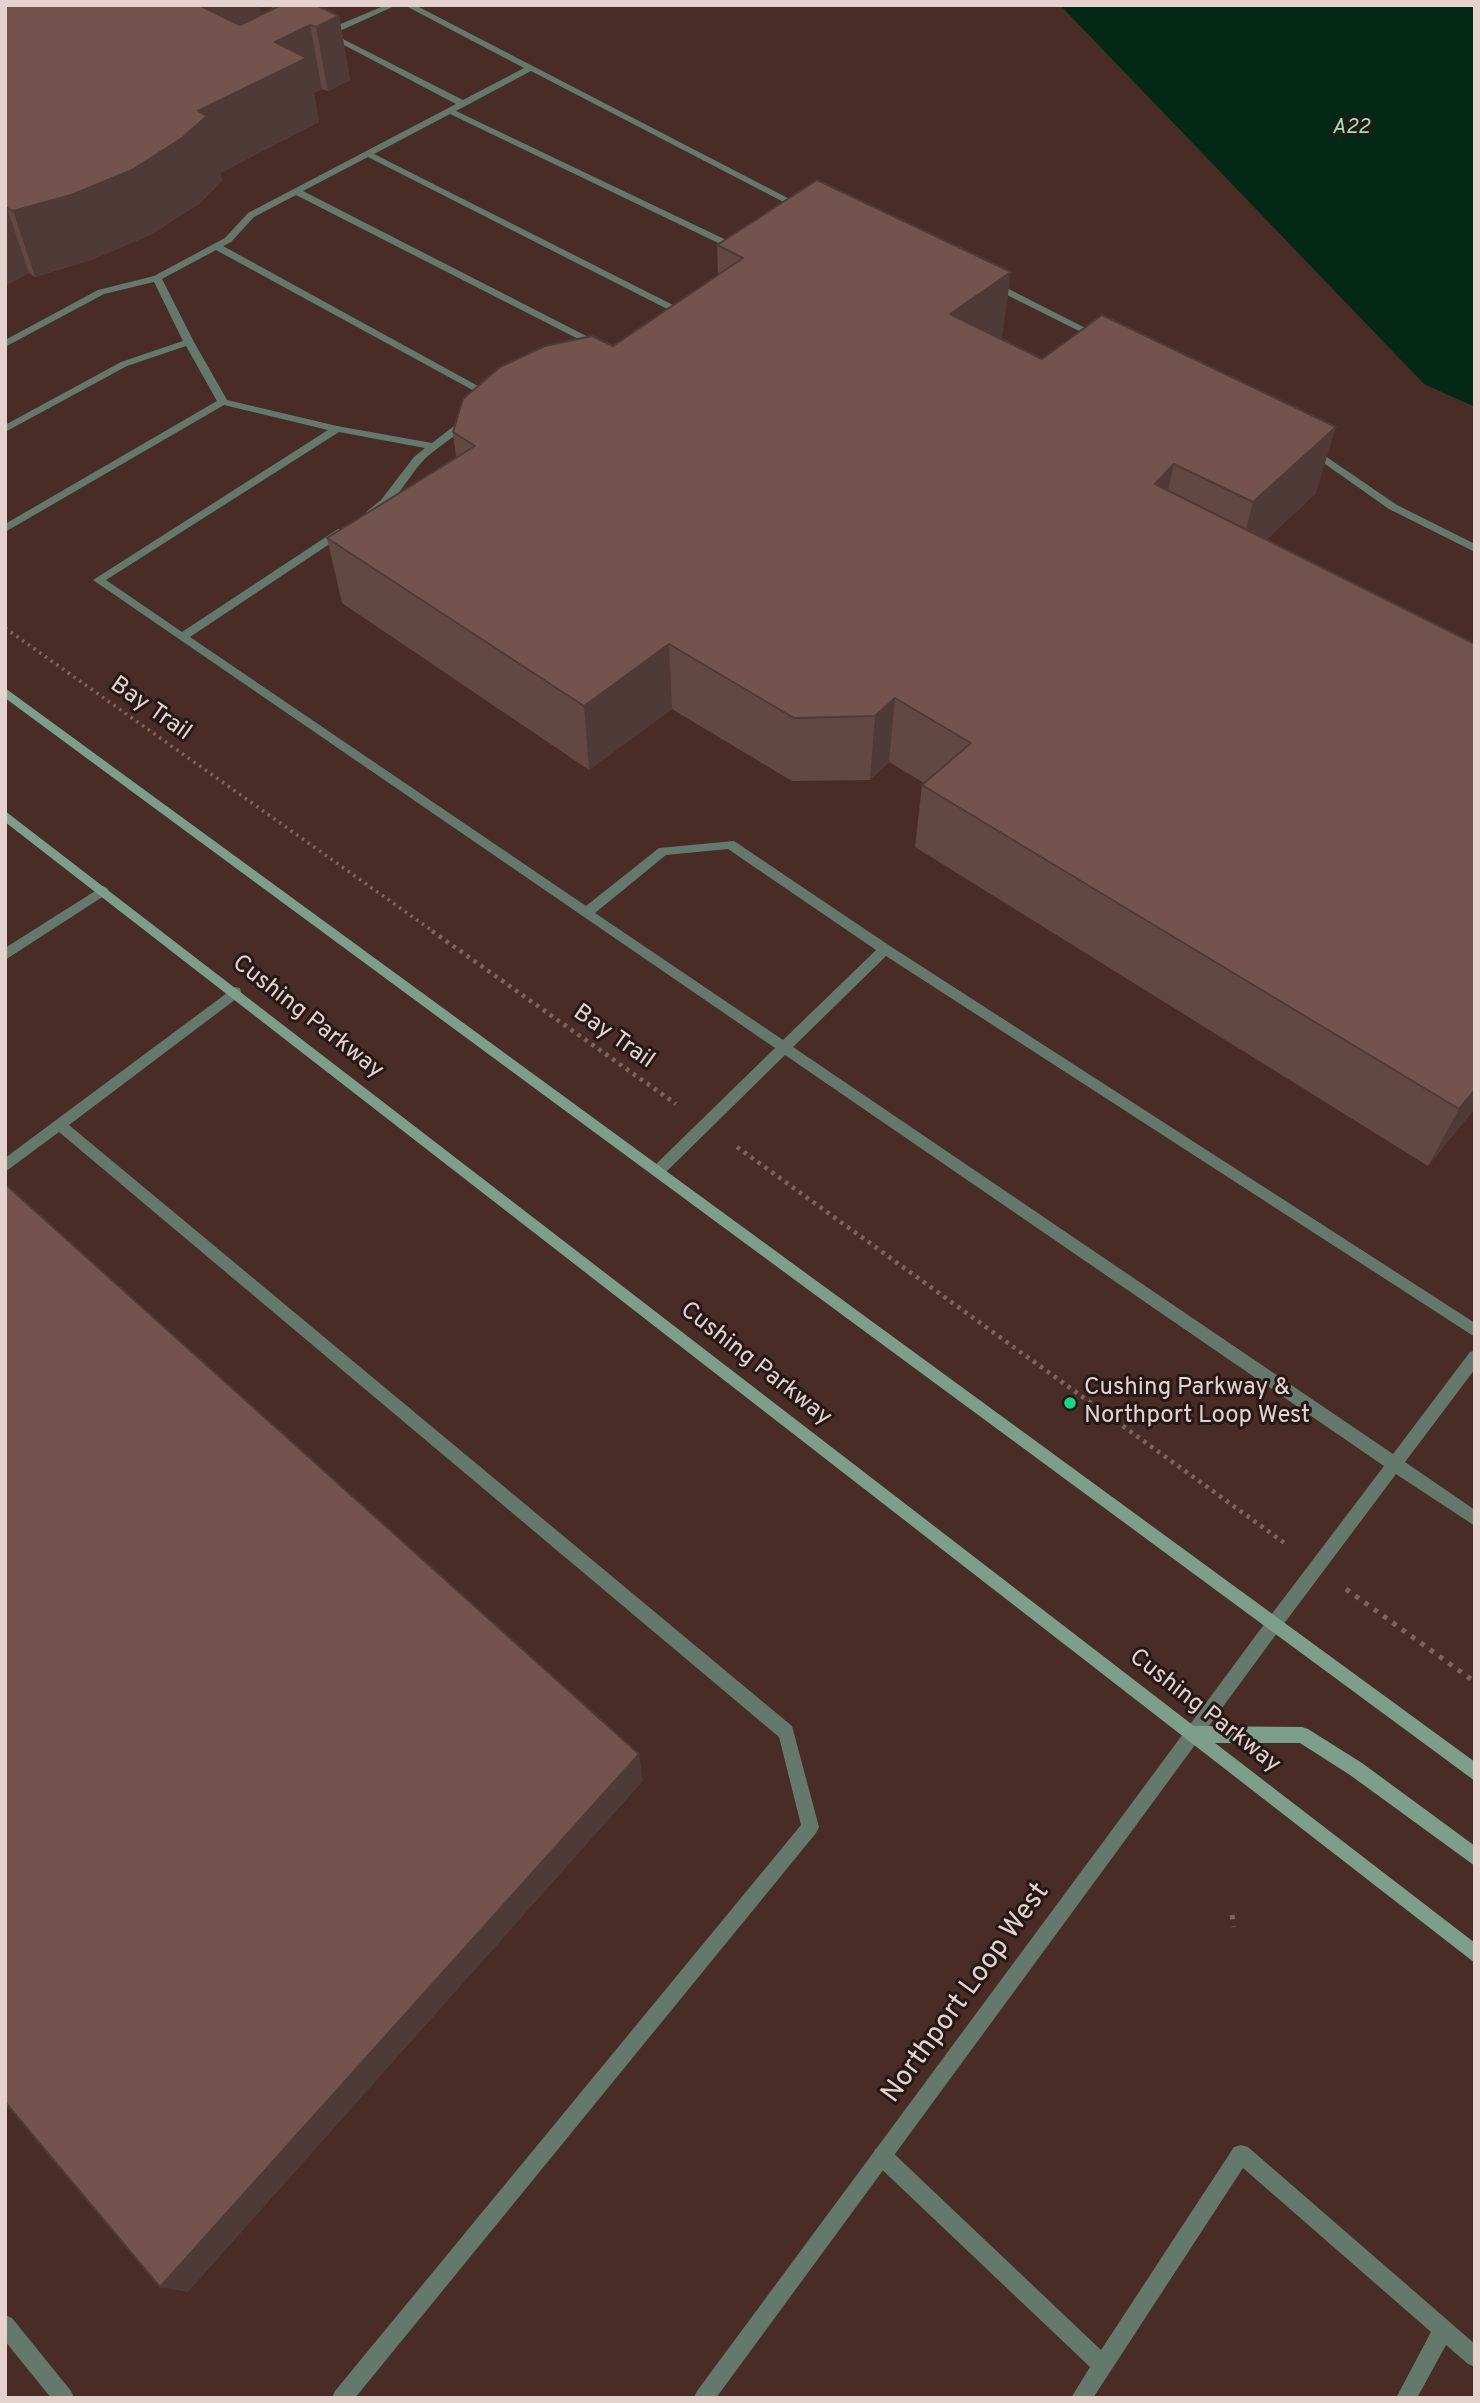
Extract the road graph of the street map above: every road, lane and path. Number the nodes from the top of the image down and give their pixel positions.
1 (272, 5) edge
2 (393, 5) edge
3 (408, 5) edge
4 (305, 22) edge
5 (316, 28) edge
6 (327, 33) junction
7 (531, 68) junction
8 (463, 104) junction
9 (450, 111) junction
10 (368, 153) junction
11 (296, 191) junction
12 (811, 211) edge
13 (217, 247) junction
14 (751, 255) edge
15 (157, 278) junction
16 (980, 278) edge
17 (694, 306) edge
18 (682, 313) junction
19 (671, 320) edge
20 (189, 342) junction
21 (5, 344) edge
22 (1114, 345) edge
23 (604, 349) edge
24 (223, 402) junction
25 (5, 429) edge
26 (337, 429) junction
27 (1306, 446) edge
28 (434, 447) junction
29 (362, 517) edge
30 (351, 525) edge
31 (5, 529) edge
32 (1475, 549) edge
33 (5, 628) edge
34 (182, 637) junction
35 (5, 692) edge
36 (5, 816) edge
37 (103, 891) junction
38 (586, 912) junction
39 (885, 949) junction
40 (5, 955) edge
41 (235, 992) junction
42 (785, 1049) junction
43 (60, 1125) junction
44 (706, 1125) junction
45 (5, 1166) edge
46 (658, 1171) junction
47 (1475, 1331) edge
48 (1475, 1357) edge
49 (1395, 1465) junction
50 (1197, 1480) dead end
51 (1475, 1519) edge
52 (1274, 1623) junction
53 (1435, 1654) dead end
54 (1475, 1682) edge
55 (1193, 1734) junction
56 (1475, 1773) edge
57 (1475, 1857) edge
58 (1232, 1915) dead end
59 (1234, 1927) dead end
60 (1475, 1954) edge
61 (882, 2156) junction
62 (5, 2325) edge
63 (1443, 2330) junction
64 (1475, 2357) edge
65 (1102, 2365) junction
66 (64, 2398) edge
67 (341, 2398) edge
68 (704, 2398) edge
69 (1081, 2398) edge
70 (1406, 2398) edge

1 - 4 street
2 - 6 street
3 - 7 street
5 - 6 street
6 - 8 street
7 - 8 street
7 - 12 street
8 - 9 street
9 - 10 street
9 - 14 street
10 - 11 street
10 - 18 street
11 - 13 street
11 - 23 street
13 - 15 street
13 - 28 street
15 - 20 street
15 - 21 street
16 - 22 street
17 - 18 street
18 - 19 street
20 - 24 street
20 - 25 street
24 - 26 street
24 - 31 street
26 - 28 street
26 - 34 street
27 - 32 street
28 - 29 street
30 - 34 street
33 - 44 path, Bay Trail
34 - 38 street
35 - 46 main road
36 - 37 main road, Cushing Parkway
37 - 40 street
37 - 41 main road, Cushing Parkway
38 - 39 street
38 - 42 street
39 - 42 street
39 - 47 street
41 - 43 street
41 - 55 main road, Cushing Parkway
42 - 44 street
42 - 49 street
43 - 45 street
43 - 67 street
44 - 46 street
44 - 50 path, Bay Trail
46 - 52 main road
48 - 49 street, Northport Loop West
49 - 51 street
49 - 52 street, Northport Loop West
52 - 55 street, Northport Loop West
52 - 56 main road
53 - 54 path
55 - 57 main road
55 - 60 main road, Cushing Parkway
55 - 61 street, Northport Loop West
58 - 59 path
61 - 65 street
61 - 68 street, Northport Loop West
62 - 66 street
63 - 64 street
63 - 65 street
63 - 70 street
65 - 69 street

